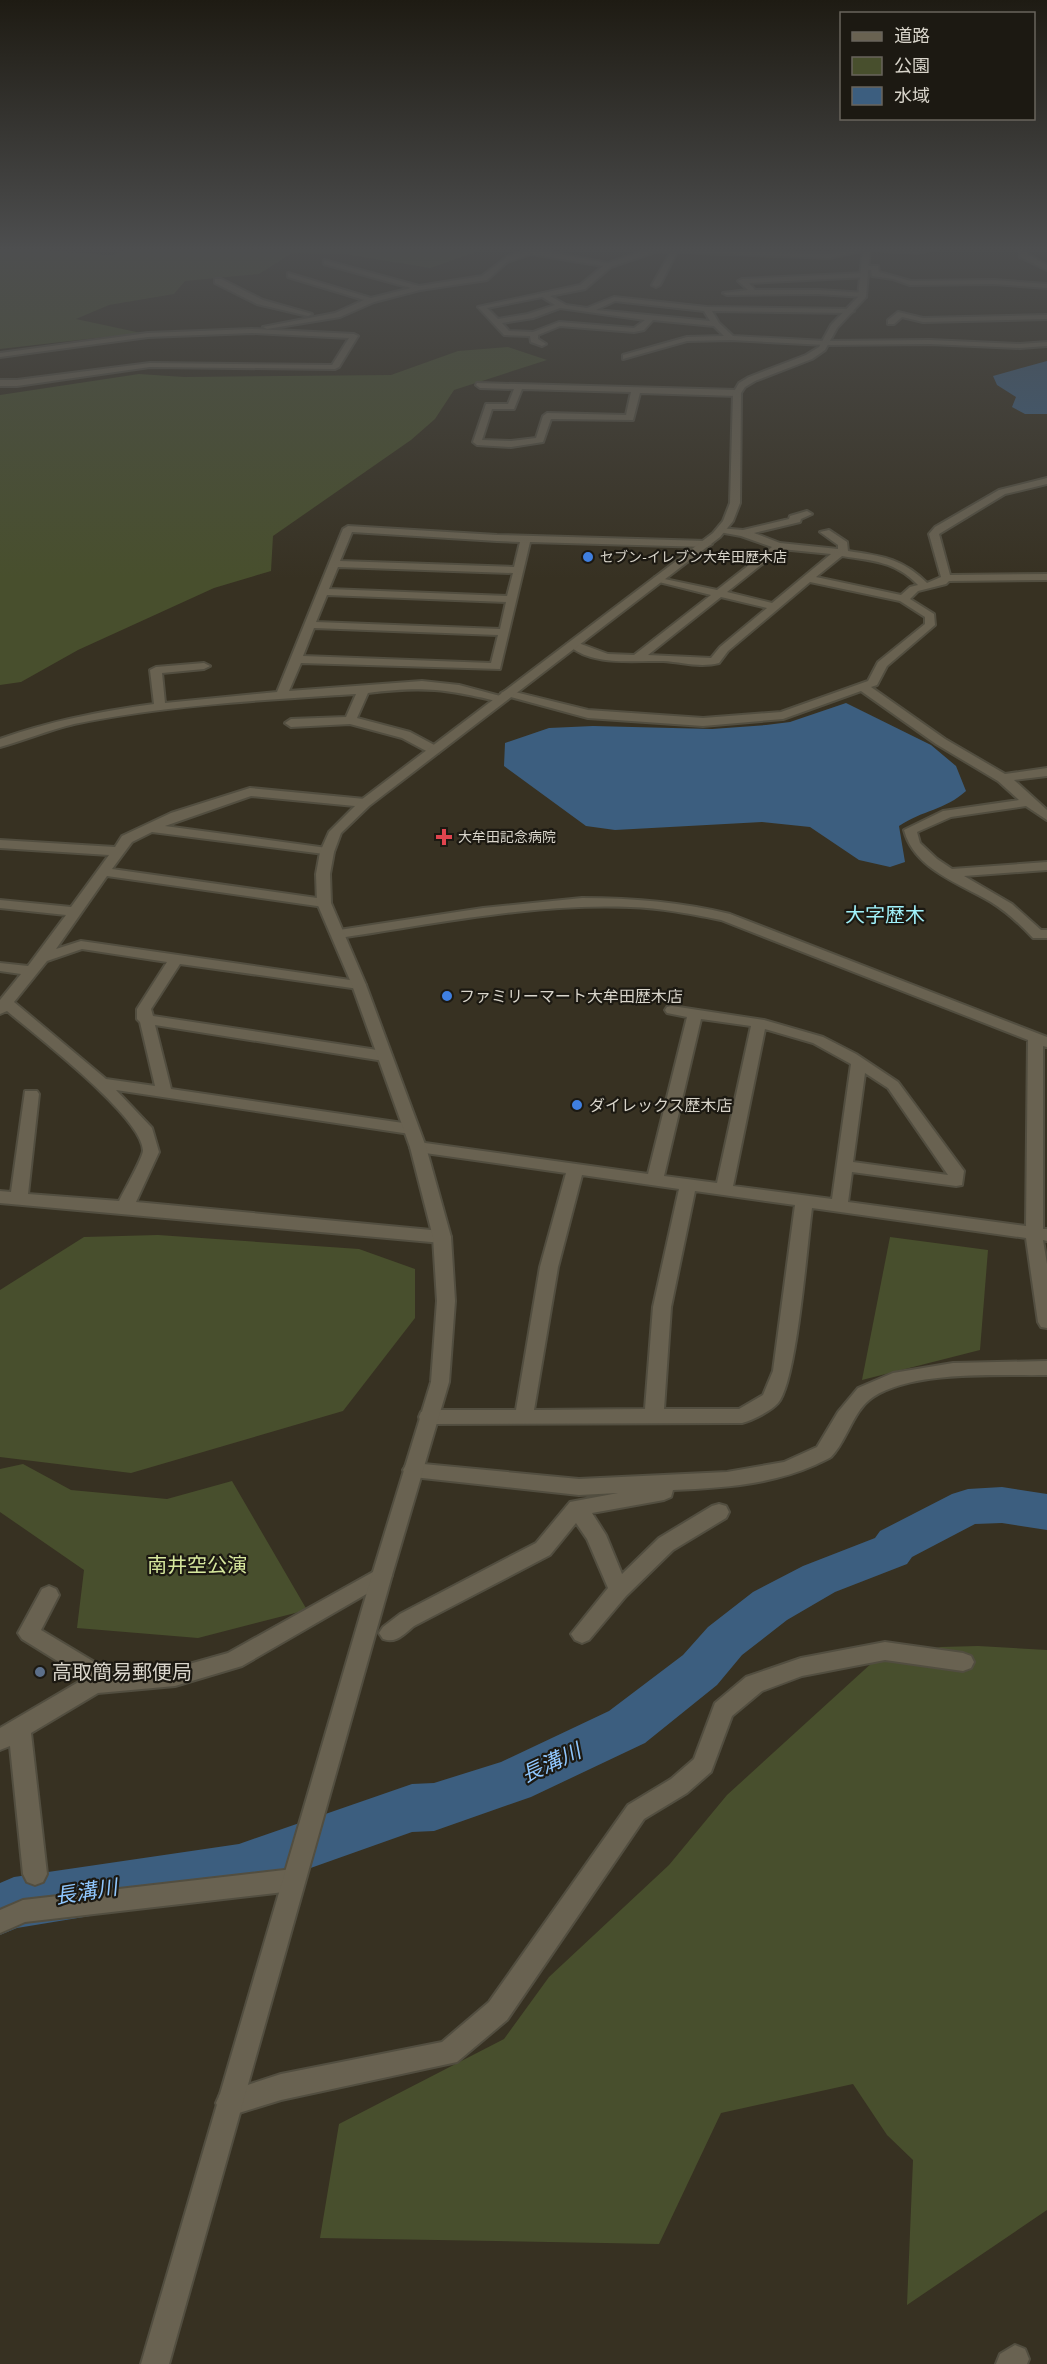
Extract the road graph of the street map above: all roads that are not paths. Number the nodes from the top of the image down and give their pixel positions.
1 (340, 358) edge
2 (806, 358) edge
3 (0, 383) edge
4 (480, 386) dead end
5 (519, 387) junction
6 (636, 390) junction
7 (737, 393) junction
8 (574, 403) junction
9 (1047, 481) edge
10 (807, 514) dead end
11 (722, 530) junction
12 (825, 532) dead end
13 (743, 533) junction
14 (526, 539) junction
15 (707, 544) junction
16 (779, 546) junction
17 (841, 552) junction
18 (335, 564) junction
19 (518, 570) junction
20 (1047, 577) edge
21 (946, 578) junction
22 (659, 579) junction
23 (809, 579) junction
24 (925, 586) junction
25 (323, 592) junction
26 (719, 593) junction
27 (512, 599) junction
28 (903, 599) junction
29 (775, 607) junction
30 (310, 625) junction
31 (504, 632) junction
32 (573, 644) junction
33 (637, 658) junction
34 (297, 659) junction
35 (204, 666) dead end
36 (863, 687) junction
37 (363, 690) junction
38 (282, 695) junction
39 (503, 696) junction
40 (160, 707) junction
41 (350, 720) junction
42 (291, 723) dead end
43 (0, 743) edge
44 (434, 750) junction
45 (1047, 772) edge
46 (1004, 778) junction
47 (1028, 802) junction
48 (365, 803) junction
49 (1047, 816) edge
50 (150, 828) junction
51 (0, 844) edge
52 (116, 851) junction
53 (327, 852) junction
54 (1047, 866) edge
55 (105, 872) junction
56 (949, 873) junction
57 (324, 903) junction
58 (0, 904) edge
59 (75, 912) junction
60 (339, 934) junction
61 (1047, 934) edge
62 (42, 958) junction
63 (176, 959) junction
64 (0, 967) edge
65 (31, 971) junction
66 (359, 985) junction
67 (3, 1006) edge
68 (672, 1010) dead end
69 (695, 1013) junction
70 (144, 1019) junction
71 (759, 1023) junction
72 (1041, 1040) edge
73 (384, 1056) junction
74 (859, 1062) junction
75 (101, 1083) junction
76 (164, 1092) junction
77 (31, 1094) dead end
78 (410, 1129) junction
79 (418, 1147) junction
80 (844, 1166) junction
81 (575, 1170) junction
82 (655, 1181) junction
83 (688, 1186) junction
84 (724, 1191) junction
85 (0, 1197) edge
86 (20, 1199) junction
87 (804, 1202) junction
88 (125, 1207) junction
89 (839, 1207) junction
90 (1040, 1235) edge
91 (442, 1237) junction
92 (1047, 1322) edge
93 (1047, 1368) edge
94 (524, 1416) junction
95 (654, 1416) junction
96 (428, 1417) junction
97 (413, 1470) junction
98 (727, 1480) junction
99 (577, 1508) junction
100 (719, 1512) dead end
101 (382, 1575) junction
102 (619, 1590) junction
103 (49, 1595) dead end
104 (390, 1633) dead end
105 (582, 1634) dead end
106 (963, 1662) dead end
107 (94, 1684) junction
108 (9, 1735) edge
109 (35, 1874) dead end
110 (293, 1880) junction
111 (0, 1922) edge
112 (229, 2103) junction
113 (155, 2364) edge

1 - 3 street
2 - 7 street
4 - 5 street
5 - 8 street
5 - 8 street
6 - 7 street
6 - 8 street
6 - 8 street
7 - 11 street
9 - 21 street
10 - 13 street
11 - 13 street
11 - 15 street
12 - 17 street
13 - 16 street
14 - 15 street
14 - 18 street
14 - 19 street
15 - 22 street
16 - 17 street
16 - 26 street
17 - 23 street
17 - 24 street
18 - 19 street
18 - 25 street
19 - 27 street
20 - 21 street
21 - 24 street
22 - 26 street
22 - 32 street
23 - 28 street
23 - 29 street
24 - 28 street
25 - 27 street
25 - 30 street
26 - 29 street
26 - 33 street
27 - 31 street
28 - 36 street
29 - 33 street
30 - 31 street
30 - 34 street
31 - 34 street
32 - 33 street
32 - 39 street
34 - 38 street
35 - 40 street
36 - 39 street
36 - 46 street
37 - 38 street
37 - 39 street
37 - 41 street
38 - 40 street
39 - 44 street
40 - 43 street
41 - 42 street
41 - 44 street
44 - 48 street
45 - 46 street
46 - 47 street
47 - 49 street
47 - 56 street
48 - 50 street
48 - 53 street
50 - 52 street
50 - 53 street
51 - 52 street
52 - 55 street
53 - 57 street
54 - 56 street
55 - 57 street
55 - 59 street
56 - 61 street
57 - 60 street
58 - 59 street
59 - 62 street
60 - 66 street
60 - 72 street
62 - 63 street
62 - 65 street
63 - 66 street
63 - 70 street
64 - 65 street
65 - 67 street
66 - 73 street
67 - 75 street
68 - 69 street
69 - 71 street
69 - 82 street
70 - 73 street
70 - 76 street
71 - 74 street
71 - 84 street
72 - 90 street
73 - 78 street
74 - 80 street
74 - 80 street
75 - 76 street
75 - 88 street
76 - 78 street
77 - 86 street
78 - 79 street
79 - 81 street
79 - 91 street
80 - 89 street
81 - 82 street
81 - 94 street
82 - 83 street
83 - 84 street
83 - 95 street
84 - 87 street
85 - 86 street
86 - 88 street
87 - 89 street
87 - 95 street
88 - 91 street
89 - 90 street
90 - 92 street
91 - 96 street
93 - 98 street
94 - 95 street
94 - 96 street
96 - 97 street
97 - 98 street
97 - 101 street
98 - 99 street
99 - 102 street
99 - 104 street
100 - 102 street
101 - 107 street
101 - 110 street
102 - 105 street
103 - 107 street
106 - 112 street
107 - 108 street
108 - 109 street
110 - 111 street
110 - 112 street
112 - 113 street

